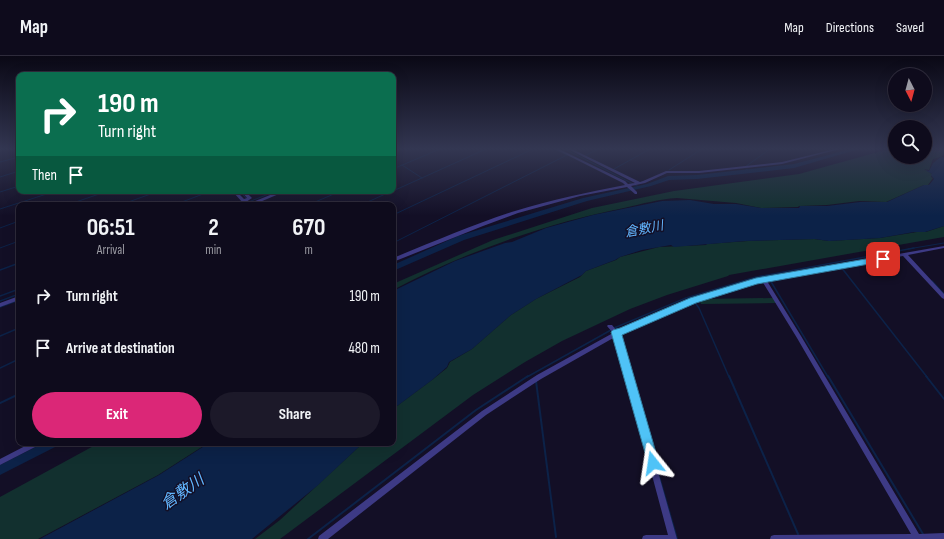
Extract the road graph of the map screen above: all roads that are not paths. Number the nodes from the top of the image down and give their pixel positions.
1 (600, 172) edge
2 (613, 172) edge
3 (703, 172) edge
4 (636, 184) junction
5 (628, 186) junction
6 (634, 192) dead end
7 (237, 194) edge
8 (246, 194) edge
9 (278, 194) edge
10 (244, 202) edge
11 (247, 202) edge
12 (260, 202) edge
13 (944, 247) edge
14 (907, 255) junction
15 (396, 259) edge
16 (766, 279) junction
17 (944, 297) edge
18 (16, 299) edge
19 (0, 305) edge
20 (615, 330) junction
21 (31, 446) edge
22 (0, 462) edge
23 (944, 537) edge
24 (921, 538) edge
25 (322, 539) edge
26 (646, 539) edge
27 (673, 539) edge
28 (774, 539) edge
29 (795, 539) edge

1 - 5 street
2 - 4 street
3 - 4 street
4 - 5 street
5 - 6 street
5 - 15 street
7 - 10 street
8 - 11 street
9 - 12 street
13 - 14 street
14 - 16 street
14 - 17 street
16 - 20 street
16 - 24 street
18 - 19 street
20 - 25 street
20 - 27 street
21 - 22 street
23 - 24 street
24 - 29 street
26 - 27 street
28 - 29 street

